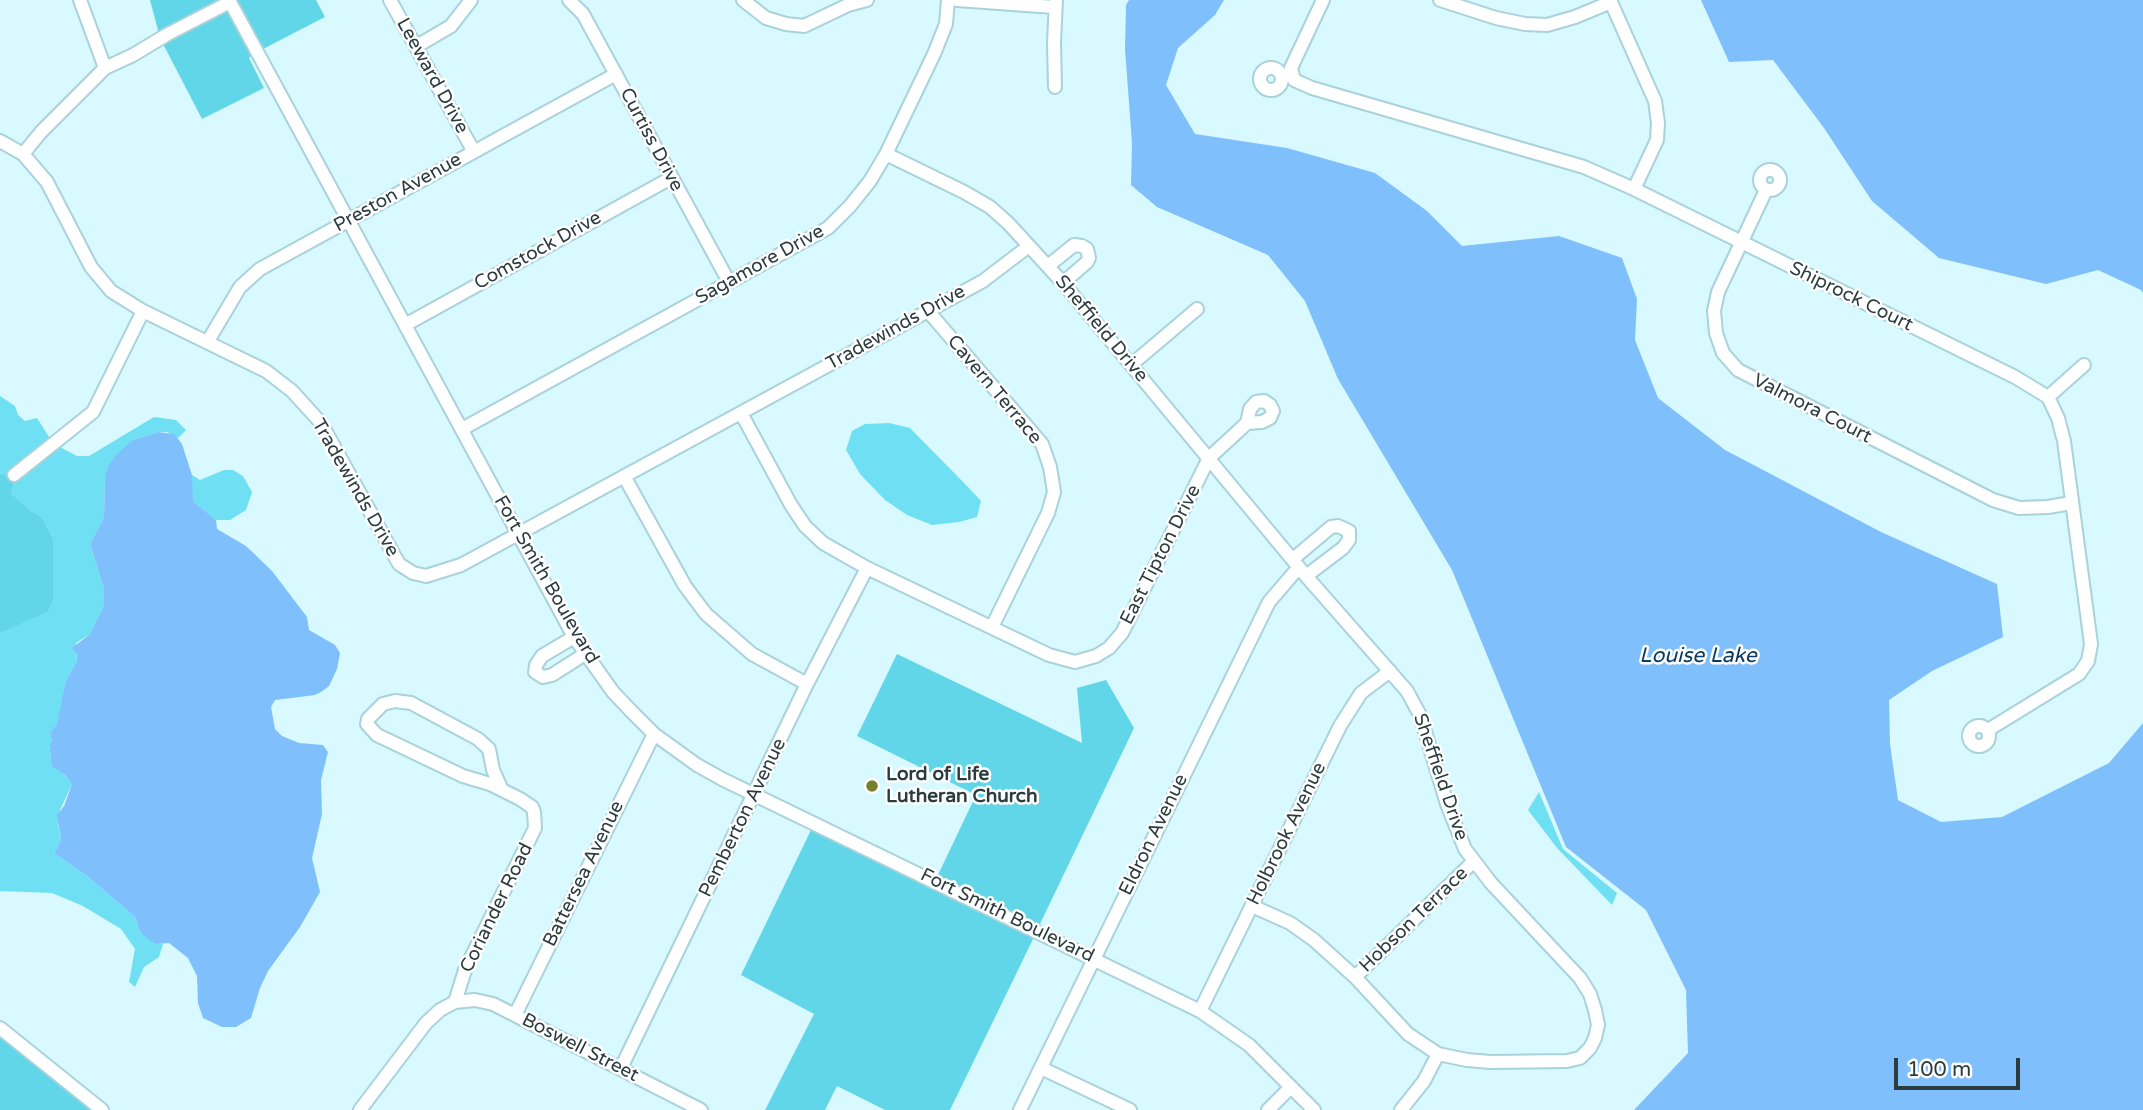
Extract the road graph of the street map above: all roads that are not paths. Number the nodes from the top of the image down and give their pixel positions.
1 (80, 0) edge
2 (390, 0) edge
3 (471, 0) edge
4 (569, 0) edge
5 (743, 0) edge
6 (867, 0) edge
7 (948, 0) edge
8 (957, 0) edge
9 (1323, 0) edge
10 (1440, 0) edge
11 (230, 1) edge
12 (1610, 1) edge
13 (1055, 3) edge
14 (417, 46) junction
15 (105, 68) junction
16 (616, 74) junction
17 (1055, 87) dead end
18 (0, 141) edge
19 (474, 152) junction
20 (23, 154) junction
21 (886, 154) junction
22 (671, 178) junction
23 (1634, 189) junction
24 (1766, 190) dead end
25 (349, 221) junction
26 (1740, 242) junction
27 (1030, 246) junction
28 (1048, 266) junction
29 (729, 282) junction
30 (1063, 283) junction
31 (1197, 309) dead end
32 (144, 311) junction
33 (928, 311) junction
34 (405, 325) junction
35 (208, 341) junction
36 (1130, 365) junction
37 (2084, 365) dead end
38 (2048, 397) junction
39 (741, 413) junction
40 (1247, 423) dead end
41 (462, 429) junction
42 (1209, 458) junction
43 (14, 475) dead end
44 (624, 476) junction
45 (2071, 503) junction
46 (517, 532) junction
47 (1299, 567) junction
48 (867, 568) junction
49 (992, 627) junction
50 (574, 636) junction
51 (585, 654) junction
52 (1391, 671) junction
53 (807, 684) junction
54 (1988, 730) dead end
55 (654, 734) junction
56 (502, 790) junction
57 (755, 795) junction
58 (1473, 862) junction
59 (1252, 906) junction
60 (1093, 958) junction
61 (1355, 978) junction
62 (455, 1002) junction
63 (1200, 1012) junction
64 (515, 1015) junction
65 (0, 1028) edge
66 (1438, 1054) junction
67 (621, 1068) junction
68 (1041, 1068) junction
69 (1291, 1087) junction
70 (102, 1110) edge
71 (360, 1110) edge
72 (701, 1110) edge
73 (1020, 1110) edge
74 (1130, 1110) edge
75 (1268, 1110) edge
76 (1314, 1110) edge
77 (1401, 1110) edge

1 - 15 street
2 - 14 street, Leeward Drive
3 - 14 street
4 - 16 street, Curtiss Drive
5 - 6 street
7 - 21 street, Sagamore Drive
8 - 13 street
9 - 23 street, Shiprock Court
10 - 12 street
11 - 15 street
11 - 25 street, Fort Smith Boulevard
12 - 23 street
13 - 17 street
14 - 19 street, Leeward Drive
15 - 20 street
16 - 19 street, Preston Avenue
16 - 22 street, Curtiss Drive
18 - 20 street, Tradewinds Drive
19 - 25 street, Preston Avenue
20 - 32 street, Tradewinds Drive
21 - 27 street, Sheffield Drive
21 - 29 street, Sagamore Drive
22 - 29 street, Curtiss Drive
22 - 34 street, Comstock Drive
23 - 26 street, Shiprock Court
24 - 26 street, Valmora Court
25 - 34 street, Fort Smith Boulevard
25 - 35 street, Preston Avenue
26 - 38 street, Shiprock Court
26 - 45 street, Valmora Court
27 - 28 street, Sheffield Drive
27 - 33 street, Tradewinds Drive
28 - 30 street, Sheffield Drive
28 - 30 street
29 - 41 street, Sagamore Drive
30 - 36 street, Sheffield Drive
31 - 36 street
32 - 35 street, Tradewinds Drive
32 - 43 street
33 - 39 street, Tradewinds Drive
33 - 49 street, Cavern Terrace
34 - 41 street, Fort Smith Boulevard
35 - 46 street, Tradewinds Drive
36 - 42 street, Sheffield Drive
37 - 38 street
38 - 45 street
39 - 44 street, Tradewinds Drive
39 - 48 street, East Tipton Drive
40 - 42 street
41 - 46 street, Fort Smith Boulevard
42 - 47 street, Sheffield Drive
42 - 49 street, East Tipton Drive
44 - 46 street, Tradewinds Drive
44 - 53 street
45 - 54 street
46 - 50 street, Fort Smith Boulevard
47 - 52 street, Sheffield Drive
47 - 60 street, Eldron Avenue
48 - 49 street, East Tipton Drive
48 - 53 street, Pemberton Avenue
50 - 51 street, Fort Smith Boulevard
50 - 51 street
51 - 55 street, Fort Smith Boulevard
52 - 58 street, Sheffield Drive
52 - 59 street, Holbrook Avenue
53 - 57 street, Pemberton Avenue
55 - 57 street, Fort Smith Boulevard
55 - 64 street, Battersea Avenue
56 - 56 street, Coriander Road
56 - 62 street, Coriander Road
57 - 60 street, Fort Smith Boulevard
57 - 67 street, Pemberton Avenue
58 - 61 street, Hobson Terrace
58 - 66 street, Sheffield Drive
59 - 61 street, Sheffield Drive
59 - 63 street, Holbrook Avenue
60 - 63 street, Fort Smith Boulevard
60 - 68 street, Eldron Avenue
61 - 66 street, Sheffield Drive
62 - 64 street, Boswell Street
62 - 71 street
63 - 69 street, Fort Smith Boulevard
64 - 67 street, Boswell Street
65 - 70 street
66 - 77 street
67 - 72 street, Boswell Street
68 - 73 street, Eldron Avenue
68 - 74 street
69 - 75 street
69 - 76 street, Fort Smith Boulevard

